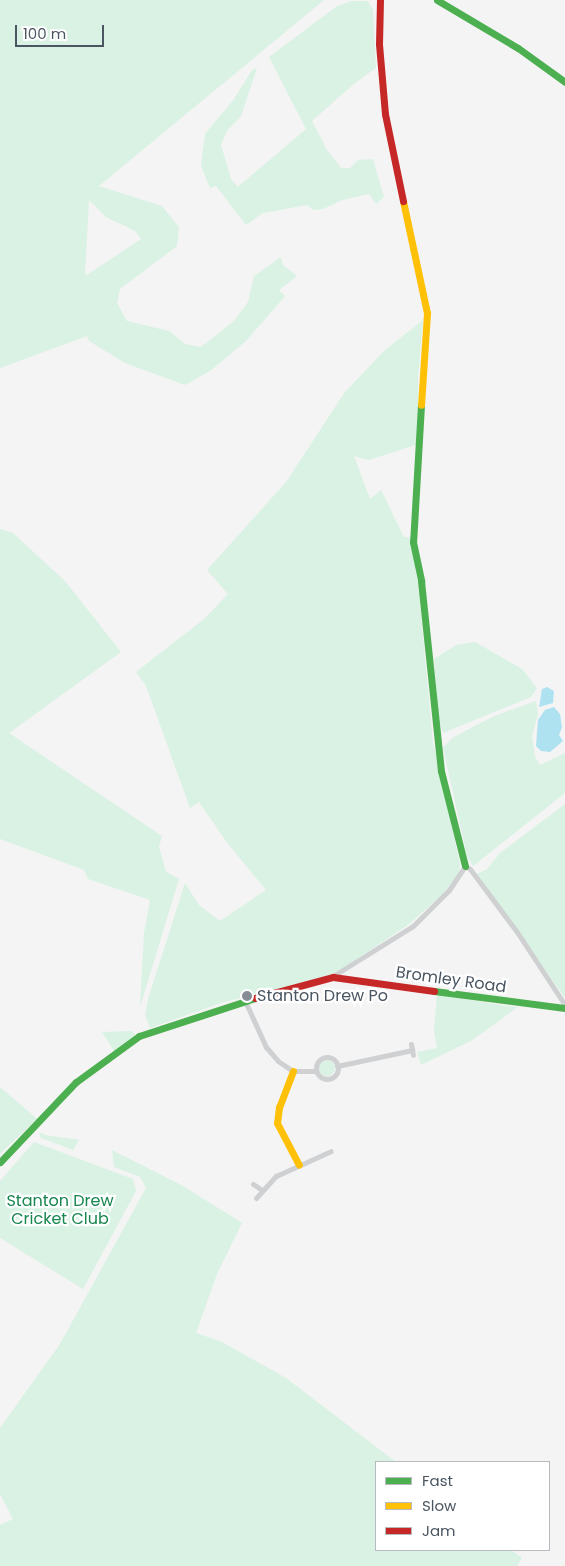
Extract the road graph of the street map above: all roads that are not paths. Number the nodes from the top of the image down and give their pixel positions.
1 (380, 0) edge
2 (437, 0) edge
3 (565, 82) edge
4 (464, 866) junction
5 (333, 977) junction
6 (245, 1001) junction
7 (565, 1007) edge
8 (412, 1049) dead end
9 (337, 1066) junction
10 (293, 1071) junction
11 (316, 1071) junction
12 (331, 1151) dead end
13 (0, 1162) edge
14 (299, 1165) junction
15 (253, 1184) dead end
16 (262, 1190) junction
17 (256, 1198) dead end

1 - 4 street
2 - 3 street
4 - 5 street, Bromley Road
4 - 7 street
5 - 6 street, Bromley Road
5 - 7 street, Bromley Road
6 - 10 street
6 - 13 street, Bromley Road
8 - 9 street
9 - 11 street
9 - 11 street
10 - 11 street
10 - 14 street
12 - 14 street
14 - 16 street
15 - 16 street
16 - 17 street

